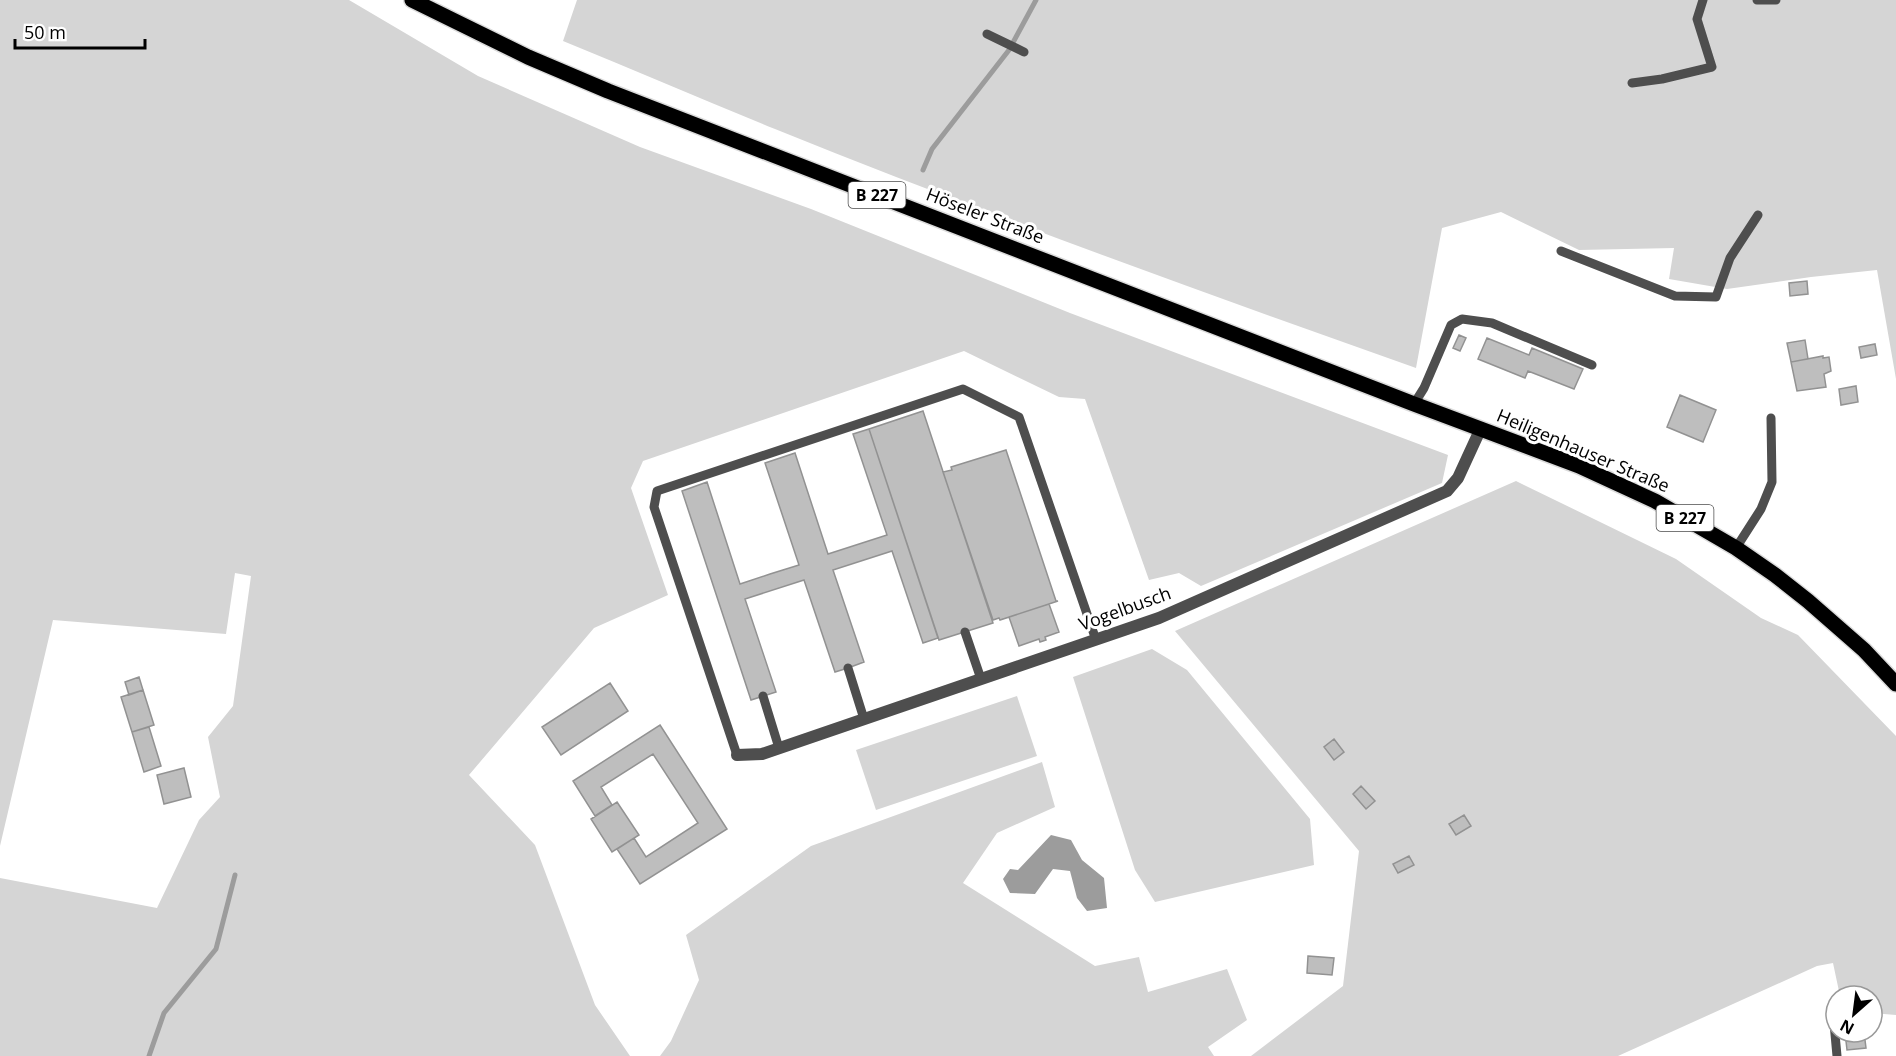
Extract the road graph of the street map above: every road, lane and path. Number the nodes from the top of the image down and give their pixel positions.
1 (412, 0) edge
2 (1702, 0) edge
3 (1757, 0) edge
4 (1776, 0) edge
5 (987, 34) dead end
6 (1024, 52) dead end
7 (1632, 83) dead end
8 (1758, 215) dead end
9 (1561, 251) dead end
10 (1592, 365) dead end
11 (1347, 377) joint
12 (1414, 404) junction
13 (1771, 418) dead end
14 (1481, 428) junction
15 (1736, 548) junction
16 (965, 632) dead end
17 (1096, 640) junction
18 (848, 668) dead end
19 (981, 679) junction
20 (1896, 684) edge
21 (763, 696) dead end
22 (864, 719) junction
23 (779, 748) junction
24 (737, 755) joint

1 - 11 main road, Höseler Straße / B 227
2 - 7 lane
3 - 4 lane
5 - 6 lane
8 - 9 lane
10 - 12 lane
11 - 12 main road, Heiligenhauser Straße / B 227
12 - 14 main road, Heiligenhauser Straße / B 227
13 - 15 lane
14 - 15 main road, Heiligenhauser Straße / B 227
14 - 17 street, Vogelbusch
15 - 20 main road, Heiligenhauser Straße / B 227
16 - 19 lane
17 - 19 street, Vogelbusch
17 - 24 lane
18 - 22 lane
19 - 22 street, Vogelbusch
21 - 23 lane
22 - 23 street, Vogelbusch
23 - 24 street, Vogelbusch

